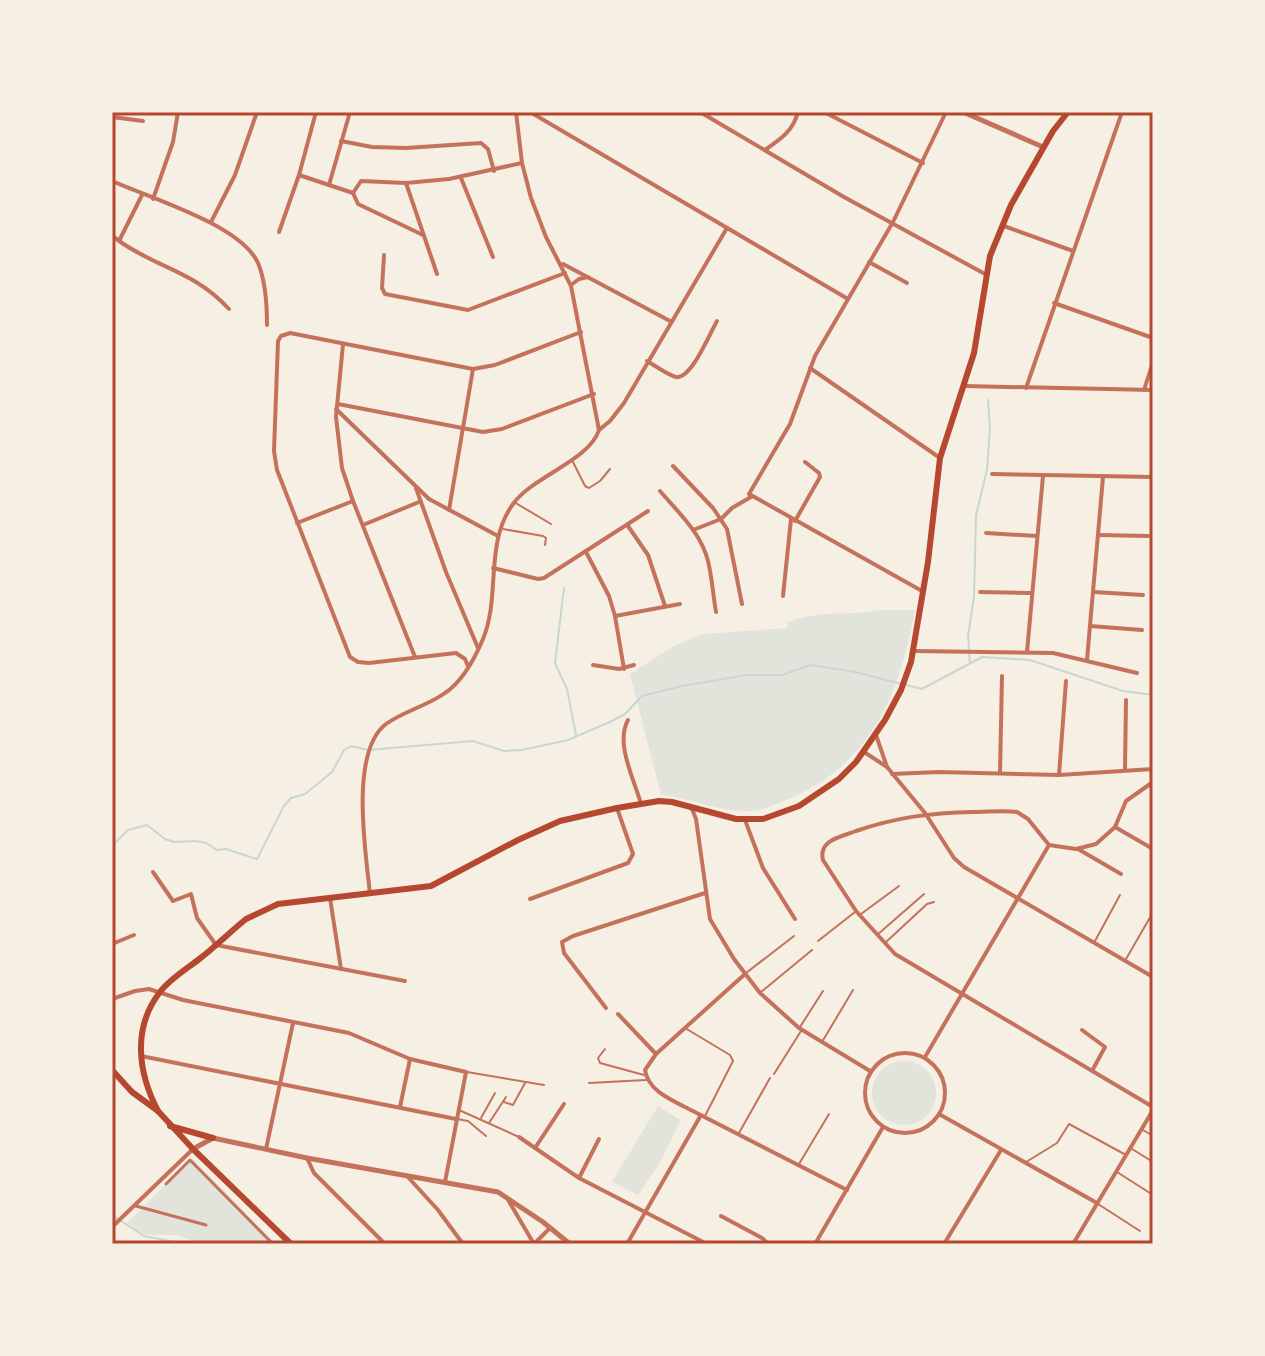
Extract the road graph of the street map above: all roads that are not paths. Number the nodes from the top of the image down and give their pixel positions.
1 (178, 112) edge
2 (257, 112) edge
3 (316, 112) edge
4 (350, 112) edge
5 (516, 112) edge
6 (530, 112) edge
7 (700, 112) edge
8 (798, 112) edge
9 (824, 112) edge
10 (946, 112) edge
11 (963, 112) edge
12 (1068, 112) edge
13 (1122, 112) edge
14 (112, 117) edge
15 (143, 121) dead end
16 (341, 141) junction
17 (1043, 147) junction
18 (765, 150) junction
19 (522, 163) junction
20 (923, 163) junction
21 (494, 171) junction
22 (299, 175) junction
23 (461, 177) junction
24 (112, 181) edge
25 (406, 183) junction
26 (329, 185) junction
27 (353, 193) junction
28 (142, 195) junction
29 (153, 199) junction
30 (211, 222) junction
31 (893, 222) junction
32 (1001, 225) junction
33 (727, 228) junction
34 (279, 232) dead end
35 (112, 235) edge
36 (424, 235) junction
37 (119, 241) junction
38 (1073, 251) junction
39 (384, 255) dead end
40 (493, 257) dead end
41 (869, 262) junction
42 (561, 263) junction
43 (565, 273) junction
44 (437, 274) dead end
45 (985, 274) junction
46 (590, 277) junction
47 (907, 283) dead end
48 (571, 286) junction
49 (848, 299) junction
50 (1054, 303) junction
51 (229, 309) dead end
52 (670, 321) junction
53 (717, 321) dead end
54 (267, 325) dead end
55 (581, 332) junction
56 (1153, 338) edge
57 (343, 344) junction
58 (647, 361) junction
59 (1153, 362) edge
60 (810, 367) junction
61 (473, 369) junction
62 (964, 386) junction
63 (1026, 388) junction
64 (1144, 390) junction
65 (1153, 390) edge
66 (594, 394) junction
67 (336, 407) junction
68 (463, 429) junction
69 (599, 430) junction
70 (940, 458) junction
71 (571, 459) junction
72 (805, 462) dead end
73 (673, 466) dead end
74 (610, 469) dead end
75 (992, 474) dead end
76 (1043, 476) junction
77 (1103, 477) junction
78 (1153, 477) edge
79 (416, 486) junction
80 (660, 491) dead end
81 (751, 497) junction
82 (353, 501) junction
83 (419, 502) junction
84 (514, 502) junction
85 (449, 510) junction
86 (648, 511) dead end
87 (721, 519) junction
88 (793, 520) junction
89 (297, 523) junction
90 (551, 524) dead end
91 (363, 525) junction
92 (628, 525) junction
93 (500, 528) junction
94 (693, 530) junction
95 (986, 533) dead end
96 (1099, 535) junction
97 (498, 536) junction
98 (1037, 536) junction
99 (1148, 536) dead end
100 (545, 545) dead end
101 (586, 552) junction
102 (493, 568) junction
103 (922, 591) junction
104 (980, 592) dead end
105 (1094, 592) junction
106 (1031, 593) junction
107 (1143, 595) dead end
108 (783, 596) dead end
109 (680, 604) dead end
110 (742, 604) dead end
111 (665, 606) junction
112 (716, 612) dead end
113 (615, 616) junction
114 (1090, 626) junction
115 (1142, 630) dead end
116 (478, 649) junction
117 (913, 651) junction
118 (1027, 652) junction
119 (415, 657) junction
120 (1087, 660) junction
121 (593, 665) dead end
122 (634, 665) dead end
123 (468, 668) junction
124 (624, 669) junction
125 (1137, 673) dead end
126 (1002, 676) dead end
127 (1066, 681) dead end
128 (1126, 700) dead end
129 (628, 720) dead end
130 (876, 735) junction
131 (864, 752) junction
132 (887, 767) junction
133 (1153, 769) edge
134 (1125, 770) junction
135 (1000, 773) junction
136 (892, 774) junction
137 (1059, 775) junction
138 (1153, 782) edge
139 (641, 804) junction
140 (691, 806) junction
141 (617, 808) junction
142 (704, 810) junction
143 (925, 813) junction
144 (696, 819) junction
145 (745, 820) junction
146 (1115, 827) junction
147 (1049, 845) junction
148 (1076, 849) junction
149 (1153, 849) edge
150 (153, 872) dead end
151 (1121, 874) dead end
152 (899, 886) dead end
153 (705, 893) junction
154 (370, 894) junction
155 (924, 894) dead end
156 (1120, 895) dead end
157 (330, 898) junction
158 (530, 899) dead end
159 (1017, 899) junction
160 (934, 902) dead end
161 (858, 913) junction
162 (1152, 914) edge
163 (795, 919) dead end
164 (134, 935) dead end
165 (794, 936) dead end
166 (876, 936) junction
167 (818, 941) dead end
168 (1094, 942) junction
169 (112, 944) edge
170 (884, 944) junction
171 (216, 945) junction
172 (812, 950) dead end
173 (1125, 960) junction
174 (341, 969) junction
175 (745, 974) junction
176 (1153, 977) edge
177 (405, 981) dead end
178 (853, 990) dead end
179 (823, 991) dead end
180 (160, 992) junction
181 (760, 993) junction
182 (961, 993) junction
183 (112, 999) edge
184 (606, 1008) dead end
185 (618, 1014) dead end
186 (293, 1023) junction
187 (684, 1027) junction
188 (800, 1029) junction
189 (1082, 1030) dead end
190 (822, 1043) junction
191 (605, 1049) dead end
192 (656, 1054) junction
193 (139, 1056) junction
194 (925, 1058) junction
195 (410, 1059) junction
196 (112, 1070) edge
197 (870, 1071) junction
198 (1092, 1071) junction
199 (466, 1072) junction
200 (774, 1074) dead end
201 (647, 1078) junction
202 (770, 1078) dead end
203 (526, 1082) junction
204 (281, 1083) junction
205 (589, 1083) dead end
206 (544, 1085) dead end
207 (495, 1093) dead end
208 (506, 1097) dead end
209 (504, 1102) junction
210 (564, 1104) dead end
211 (400, 1107) junction
212 (458, 1109) junction
213 (158, 1111) junction
214 (1153, 1111) edge
215 (829, 1114) dead end
216 (939, 1114) junction
217 (703, 1116) junction
218 (456, 1119) junction
219 (481, 1119) junction
220 (488, 1124) junction
221 (169, 1126) junction
222 (883, 1127) junction
223 (1142, 1129) junction
224 (738, 1134) junction
225 (486, 1136) dead end
226 (1153, 1136) edge
227 (519, 1137) joint
228 (213, 1138) junction
229 (599, 1139) dead end
230 (535, 1148) junction
231 (1131, 1148) junction
232 (193, 1149) junction
233 (266, 1149) junction
234 (1001, 1150) junction
235 (1127, 1155) junction
236 (307, 1158) junction
237 (1153, 1162) edge
238 (1025, 1163) junction
239 (799, 1165) junction
240 (1117, 1172) junction
241 (407, 1176) junction
242 (579, 1178) junction
243 (445, 1182) junction
244 (166, 1184) dead end
245 (847, 1190) junction
246 (1153, 1195) edge
247 (506, 1196) junction
248 (1097, 1203) junction
249 (131, 1207) junction
250 (645, 1213) junction
251 (721, 1216) dead end
252 (206, 1225) dead end
253 (112, 1227) edge
254 (550, 1228) junction
255 (1140, 1231) dead end
256 (628, 1242) edge
257 (273, 1244) edge
258 (291, 1244) edge
259 (385, 1244) edge
260 (463, 1244) edge
261 (534, 1244) edge
262 (570, 1244) edge
263 (635, 1244) edge
264 (707, 1244) edge
265 (768, 1244) edge
266 (815, 1244) edge
267 (944, 1244) edge
268 (1073, 1244) edge

1 - 29 street
2 - 30 street
3 - 22 street
4 - 16 street
5 - 19 street
6 - 33 street
7 - 18 street
8 - 18 street
9 - 20 street
10 - 20 street
11 - 17 street
12 - 17 main road
13 - 38 street
14 - 15 street
16 - 21 street
16 - 26 street
17 - 32 main road
18 - 31 street
19 - 21 street
19 - 42 street
20 - 31 street
21 - 23 street
22 - 26 street
22 - 34 street
23 - 25 street
23 - 40 street
24 - 28 street
25 - 27 street
25 - 36 street
26 - 27 street
27 - 36 street
28 - 29 street
28 - 37 street
29 - 30 street
30 - 54 street
31 - 41 street
31 - 45 street
32 - 38 street
32 - 45 main road
33 - 49 street
33 - 52 street
35 - 37 street
36 - 44 street
37 - 51 street
38 - 50 street
39 - 43 street
41 - 47 street
41 - 49 street
42 - 43 street
42 - 46 street
43 - 48 street
45 - 62 main road
46 - 48 street
46 - 52 street
48 - 55 street
49 - 60 street
50 - 56 street
50 - 63 street
52 - 58 street
53 - 58 street
55 - 61 street
55 - 66 street
57 - 61 street
57 - 67 street
57 - 89 street
58 - 69 street
59 - 64 street
60 - 70 street
60 - 81 street
61 - 68 street
62 - 63 street
62 - 70 main road
63 - 64 street
64 - 65 street
66 - 68 street
66 - 69 street
67 - 68 street
67 - 79 street
67 - 82 street
68 - 85 street
69 - 71 street
70 - 103 main road
71 - 74 lane
71 - 84 street
72 - 88 street
73 - 87 street
75 - 76 street
76 - 77 street
76 - 98 street
77 - 78 street
77 - 96 street
79 - 83 street
79 - 85 street
80 - 94 street
81 - 87 street
81 - 88 street
82 - 89 street
82 - 91 street
83 - 91 street
83 - 116 street
84 - 90 lane
84 - 93 street
85 - 97 street
86 - 92 street
87 - 94 street
87 - 110 street
88 - 103 street
88 - 108 street
89 - 119 street
91 - 119 street
92 - 101 street
92 - 111 street
93 - 97 street
93 - 100 lane
94 - 112 street
95 - 98 street
96 - 99 street
96 - 105 street
97 - 102 street
98 - 106 street
101 - 102 street
101 - 113 street
102 - 116 street
103 - 117 main road
104 - 106 street
105 - 107 street
105 - 114 street
106 - 118 street
109 - 111 street
111 - 113 street
113 - 124 street
114 - 115 street
114 - 120 street
116 - 123 street
117 - 118 street
117 - 130 main road
118 - 120 street
119 - 123 street
120 - 125 street
121 - 124 street
122 - 124 street
123 - 154 street
126 - 135 street
127 - 137 street
128 - 134 street
129 - 139 street
130 - 131 main road
130 - 132 street
131 - 132 street
131 - 145 main road
132 - 136 street
133 - 134 street
134 - 137 street
135 - 136 street
135 - 137 street
136 - 143 street
138 - 146 street
139 - 140 main road
139 - 141 main road
140 - 142 main road
140 - 144 street
141 - 154 main road
141 - 158 street
142 - 144 street
142 - 145 main road
143 - 147 street
143 - 159 street
143 - 161 street
144 - 153 street
145 - 163 street
146 - 148 street
146 - 149 street
147 - 148 street
147 - 159 street
148 - 151 street
150 - 171 street
152 - 161 lane
153 - 175 street
153 - 184 street
154 - 157 main road
155 - 166 lane
156 - 168 lane
157 - 171 main road
157 - 174 street
159 - 168 street
159 - 182 street
160 - 170 lane
161 - 166 street
161 - 167 lane
162 - 173 lane
164 - 169 street
165 - 175 lane
166 - 170 street
168 - 173 street
170 - 182 street
171 - 174 street
171 - 180 main road
172 - 181 lane
173 - 176 street
174 - 177 street
175 - 181 street
175 - 187 street
178 - 190 lane
179 - 188 lane
180 - 183 street
180 - 186 street
180 - 193 main road
181 - 188 street
182 - 194 street
182 - 198 street
185 - 192 street
186 - 195 street
186 - 204 street
187 - 192 street
187 - 217 lane
188 - 190 street
188 - 200 lane
189 - 198 street
190 - 197 street
191 - 201 lane
192 - 201 street
193 - 204 street
193 - 213 main road
194 - 197 street
194 - 216 street
195 - 199 street
195 - 211 street
196 - 213 main road
197 - 222 street
198 - 214 street
199 - 203 lane
199 - 212 street
201 - 205 lane
201 - 217 street
202 - 224 lane
203 - 206 lane
203 - 209 lane
204 - 211 street
204 - 233 street
207 - 219 lane
208 - 209 lane
209 - 220 lane
210 - 230 street
211 - 218 street
212 - 218 street
212 - 219 lane
213 - 221 main road
214 - 223 street
215 - 239 lane
216 - 222 street
216 - 234 street
217 - 224 street
217 - 250 street
218 - 225 lane
218 - 243 street
219 - 220 lane
220 - 227 lane
221 - 228 main road
221 - 232 main road
222 - 245 street
223 - 226 lane
223 - 231 street
224 - 239 street
227 - 230 street
228 - 232 street
228 - 233 street
229 - 242 street
230 - 242 street
231 - 235 street
231 - 237 lane
232 - 249 street
232 - 258 main road
233 - 236 street
234 - 238 street
234 - 267 street
235 - 238 lane
235 - 240 street
236 - 241 street
236 - 259 street
238 - 248 street
239 - 245 street
240 - 246 lane
240 - 248 street
241 - 243 street
241 - 260 street
242 - 250 street
243 - 247 street
244 - 257 street
245 - 266 street
247 - 254 street
247 - 261 street
248 - 255 lane
248 - 268 street
249 - 252 street
249 - 253 street
250 - 256 street
250 - 264 street
251 - 265 street
254 - 261 street
254 - 262 street
256 - 263 street

